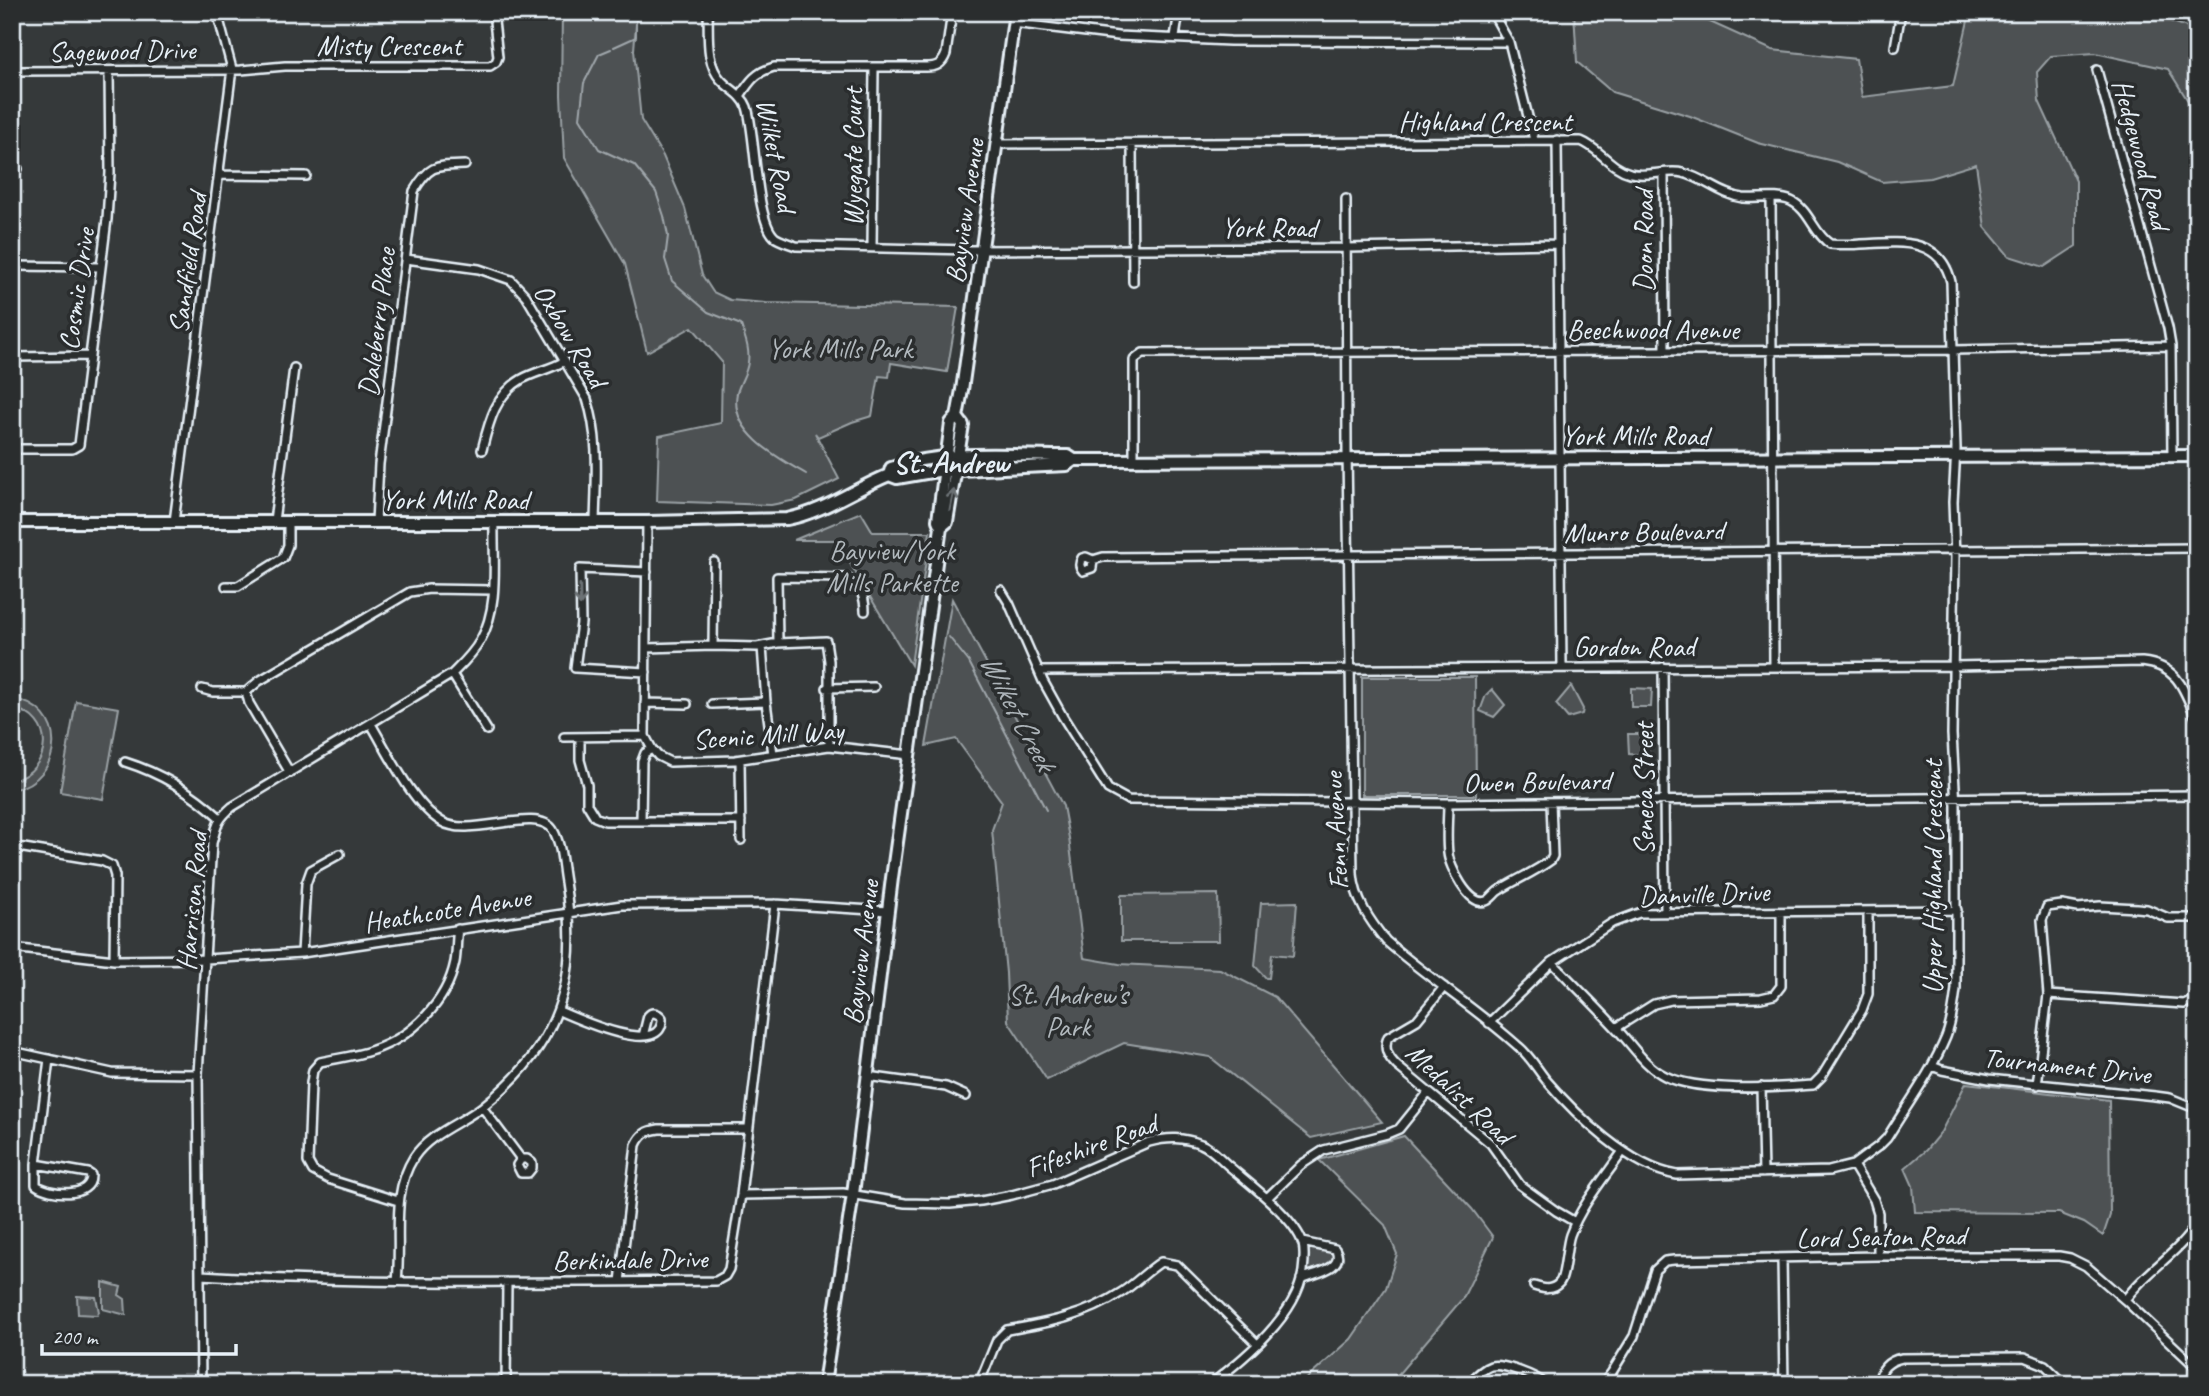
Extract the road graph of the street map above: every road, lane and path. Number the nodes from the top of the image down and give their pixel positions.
1 (217, 12) edge
2 (493, 12) edge
3 (708, 12) edge
4 (952, 12) edge
5 (1179, 12) edge
6 (1492, 12) edge
7 (1901, 12) edge
8 (2175, 12) edge
9 (2197, 17) edge
10 (1014, 18) edge
11 (1175, 37) junction
12 (1509, 42) junction
13 (1895, 47) dead end
14 (874, 68) junction
15 (232, 69) junction
16 (2097, 70) dead end
17 (12, 71) edge
18 (110, 71) junction
19 (740, 96) junction
20 (1534, 140) junction
21 (1557, 140) junction
22 (996, 144) junction
23 (1132, 145) junction
24 (465, 165) dead end
25 (1664, 174) junction
26 (220, 175) junction
27 (306, 176) dead end
28 (1346, 199) dead end
29 (1771, 199) junction
30 (1557, 244) junction
31 (872, 247) junction
32 (1346, 248) junction
33 (1133, 249) junction
34 (981, 250) junction
35 (406, 259) junction
36 (12, 266) edge
37 (100, 267) junction
38 (1133, 282) dead end
39 (2171, 346) junction
40 (1772, 350) junction
41 (1953, 350) junction
42 (1559, 351) junction
43 (1665, 351) junction
44 (1346, 353) junction
45 (88, 356) junction
46 (12, 357) edge
47 (563, 362) junction
48 (293, 369) dead end
49 (957, 417) junction
50 (12, 449) edge
51 (482, 450) dead end
52 (945, 456) junction
53 (958, 456) junction
54 (2172, 456) junction
55 (2197, 456) edge
56 (1955, 457) junction
57 (2184, 457) junction
58 (1560, 458) junction
59 (1772, 458) junction
60 (1074, 460) junction
61 (1134, 460) junction
62 (1347, 460) junction
63 (2197, 463) edge
64 (944, 470) junction
65 (957, 470) junction
66 (889, 475) junction
67 (494, 521) junction
68 (12, 522) edge
69 (174, 522) junction
70 (274, 522) junction
71 (288, 522) junction
72 (376, 522) junction
73 (595, 522) junction
74 (647, 522) junction
75 (941, 527) junction
76 (2197, 548) edge
77 (1955, 549) junction
78 (1772, 551) junction
79 (1560, 553) junction
80 (1349, 555) junction
81 (1093, 560) dead end
82 (714, 562) dead end
83 (647, 572) junction
84 (226, 586) dead end
85 (492, 590) junction
86 (1001, 590) dead end
87 (865, 611) dead end
88 (778, 643) junction
89 (713, 646) junction
90 (762, 646) junction
91 (647, 648) junction
92 (1774, 666) junction
93 (1954, 666) junction
94 (1562, 667) junction
95 (1663, 667) junction
96 (1351, 668) junction
97 (1039, 671) junction
98 (646, 673) junction
99 (452, 674) junction
100 (874, 687) dead end
101 (828, 688) junction
102 (202, 689) dead end
103 (246, 692) junction
104 (766, 702) junction
105 (646, 703) junction
106 (687, 704) dead end
107 (712, 705) dead end
108 (2197, 720) edge
109 (371, 724) junction
110 (487, 730) dead end
111 (645, 736) junction
112 (564, 737) dead end
113 (580, 737) junction
114 (829, 746) junction
115 (652, 749) junction
116 (773, 754) junction
117 (910, 755) junction
118 (740, 760) junction
119 (125, 762) dead end
120 (290, 773) junction
121 (2197, 795) edge
122 (1955, 797) junction
123 (1665, 800) junction
124 (1352, 801) junction
125 (1551, 802) junction
126 (1448, 803) junction
127 (220, 818) junction
128 (641, 821) junction
129 (741, 821) junction
130 (741, 840) dead end
131 (12, 846) edge
132 (340, 854) dead end
133 (775, 904) junction
134 (1957, 910) junction
135 (888, 911) junction
136 (1665, 911) junction
137 (1868, 911) junction
138 (570, 912) junction
139 (1780, 912) junction
140 (2197, 918) edge
141 (458, 929) junction
142 (12, 948) edge
143 (302, 953) junction
144 (206, 959) junction
145 (114, 960) junction
146 (1552, 962) junction
147 (1444, 987) junction
148 (2048, 995) junction
149 (2197, 998) edge
150 (559, 1011) junction
151 (1489, 1023) junction
152 (1616, 1028) junction
153 (643, 1036) dead end
154 (12, 1051) edge
155 (49, 1059) junction
156 (1932, 1066) junction
157 (198, 1074) junction
158 (867, 1076) junction
159 (2037, 1085) junction
160 (1761, 1087) junction
161 (1428, 1093) junction
162 (966, 1096) dead end
163 (482, 1107) junction
164 (2197, 1109) edge
165 (748, 1129) junction
166 (1623, 1151) junction
167 (522, 1159) dead end
168 (36, 1164) junction
169 (1853, 1165) junction
170 (1763, 1173) junction
171 (853, 1194) junction
172 (741, 1195) junction
173 (1267, 1198) junction
174 (398, 1201) junction
175 (1575, 1222) junction
176 (2197, 1223) edge
177 (1302, 1242) junction
178 (1878, 1256) junction
179 (1782, 1259) junction
180 (201, 1275) junction
181 (1301, 1279) junction
182 (397, 1281) junction
183 (620, 1282) junction
184 (507, 1283) junction
185 (1534, 1286) dead end
186 (2125, 1300) junction
187 (1257, 1344) junction
188 (2197, 1368) edge
189 (201, 1384) edge
190 (506, 1384) edge
191 (824, 1384) edge
192 (979, 1384) edge
193 (1211, 1384) edge
194 (1468, 1384) edge
195 (1545, 1384) edge
196 (1603, 1384) edge
197 (1784, 1384) edge
198 (1878, 1384) edge
199 (2065, 1384) edge

1 - 15 street, Sandfield Road
2 - 15 street, Misty Crescent
3 - 19 street
4 - 14 street, Wilket Road
5 - 11 street
6 - 12 street
7 - 13 street
8 - 9 street
10 - 11 street
10 - 22 main road, Bayview Avenue
11 - 12 street
12 - 20 street
14 - 19 street, Wilket Road
14 - 31 street, Wyegate Court
15 - 18 street, Sagewood Drive
15 - 26 street, Sandfield Road
16 - 39 street, Hedgewood Road
17 - 18 street, Sagewood Drive
18 - 37 street, Cosmic Drive
19 - 31 street, Wilket Road
20 - 21 street, Highland Crescent
20 - 23 street, Highland Crescent
21 - 25 street, Highland Crescent
21 - 30 street
22 - 23 street, Highland Crescent
22 - 34 main road, Bayview Avenue
23 - 33 street
24 - 35 street, Daleberry Place
25 - 29 street, Highland Crescent
25 - 43 street, Doon Road
26 - 27 street
26 - 69 street, Sandfield Road
28 - 32 street, Fenn Avenue
29 - 40 street
29 - 41 street, Highland Crescent
30 - 32 street, York Road
30 - 42 street
31 - 34 street, Wilket Road
32 - 33 street, York Road
32 - 44 street, Fenn Avenue
33 - 34 street, York Road
33 - 38 street
34 - 49 main road, Bayview Avenue
35 - 47 street, Oxbow Road
35 - 72 street, Daleberry Place
36 - 37 street
37 - 45 street, Cosmic Drive
39 - 41 street, Beechwood Avenue
39 - 54 street, Hedgewood Road
40 - 41 street, Beechwood Avenue
40 - 43 street, Beechwood Avenue
40 - 59 street
41 - 56 street, Highland Crescent
42 - 43 street, Beechwood Avenue
42 - 44 street, Beechwood Avenue
42 - 58 street
44 - 61 street, Beechwood Avenue
44 - 62 street, Fenn Avenue
45 - 46 street
45 - 50 street, Cosmic Drive
47 - 51 street
47 - 73 street, Oxbow Road
48 - 70 street
49 - 52 main road, Bayview Avenue
49 - 53 main road, Bayview Avenue
52 - 53 main road, York Mills Road
52 - 64 main road, Bayview Avenue
52 - 66 main road, York Mills Road
53 - 60 main road, York Mills Road
53 - 65 main road, Bayview Avenue
54 - 56 main road, York Mills Road
54 - 57 main road, York Mills Road
55 - 57 main road, York Mills Road
56 - 59 main road, York Mills Road
56 - 77 street, Upper Highland Crescent
57 - 63 main road
58 - 59 main road, York Mills Road
58 - 62 main road, York Mills Road
58 - 79 street
59 - 78 street
60 - 61 main road, York Mills Road
60 - 65 main road, York Mills Road
61 - 62 main road, York Mills Road
62 - 80 street, Fenn Avenue
64 - 65 main road, York Mills Road
64 - 66 main road, York Mills Road
64 - 75 main road, Bayview Avenue
75 -> 65 main road, Bayview Avenue
66 - 74 main road, York Mills Road
67 - 72 main road, York Mills Road
67 - 73 main road, York Mills Road
67 - 85 street, Harrison Road
68 - 69 main road, York Mills Road
69 - 70 main road, York Mills Road
70 - 71 main road, York Mills Road
71 - 72 main road, York Mills Road
71 - 84 street
73 - 74 main road, York Mills Road
74 - 83 street
75 - 117 main road, Bayview Avenue
76 - 77 street, Munro Boulevard
77 - 78 street, Munro Boulevard
77 - 93 street, Upper Highland Crescent
78 - 79 street, Munro Boulevard
78 - 92 street
79 - 80 street, Munro Boulevard
79 - 94 street
80 - 81 street, Munro Boulevard
80 - 96 street, Fenn Avenue
82 - 89 street
83 - 91 street
83 -> 98 street
85 - 99 street, Harrison Road
85 - 103 street
86 - 97 street, Owen Boulevard
87 - 88 street
88 - 90 street
88 - 101 street
89 - 90 street
89 - 91 street
90 - 104 street
91 - 98 street
92 - 93 street, Gordon Road
92 - 95 street, Gordon Road
93 - 108 street, Gordon Road
93 - 122 street, Upper Highland Crescent
94 - 95 street, Gordon Road
94 - 96 street, Gordon Road
95 - 123 street, Seneca Street
96 - 97 street, Gordon Road
96 - 124 street, Fenn Avenue
97 - 124 street, Owen Boulevard
98 - 105 street
99 - 109 street, Harrison Road
99 - 110 street
100 - 101 street
101 - 114 street
102 - 103 street
103 - 120 street
104 - 107 street
104 - 116 street
105 - 106 street
105 - 111 street
109 - 120 street, Harrison Road
109 - 138 street
111 - 113 street
111 - 115 street
112 - 113 street
113 - 128 street
114 - 116 street, Scenic Mill Way
114 - 117 street, Scenic Mill Way
115 - 118 street, Scenic Mill Way
115 - 128 street
116 - 118 street, Scenic Mill Way
117 - 135 main road, Bayview Avenue
118 - 129 street
119 - 127 street
120 - 127 street, Harrison Road
121 - 122 street, Owen Boulevard
122 - 123 street, Owen Boulevard
122 - 134 street, Upper Highland Crescent
123 - 125 street, Owen Boulevard
123 - 136 street, Seneca Street
124 - 126 street, Owen Boulevard
124 - 147 street, Fenn Avenue
125 - 126 street, Owen Boulevard
125 - 126 street
127 - 144 street, Harrison Road
128 - 129 street
129 - 130 street
131 - 145 street
132 - 143 street
133 - 135 street, Heathcote Avenue
133 - 138 street, Heathcote Avenue
133 - 165 street, Berkindale Drive
134 - 137 street, Danville Drive
134 - 156 street, Upper Highland Crescent
135 - 158 main road, Bayview Avenue
136 - 139 street, Danville Drive
136 - 146 street, Danville Drive
137 - 139 street, Danville Drive
137 - 160 street
138 - 141 street, Heathcote Avenue
138 - 150 street
139 - 152 street
140 - 148 street
141 - 143 street, Heathcote Avenue
141 - 174 street
142 - 145 street, Heathcote Avenue
143 - 144 street, Heathcote Avenue
144 - 145 street, Heathcote Avenue
144 - 157 street, Harrison Road
146 - 151 street, Danville Drive
146 - 152 street
147 - 151 street, Fenn Avenue
147 - 161 street, Medalist Road
148 - 149 street
148 - 159 street
150 - 153 street
150 - 163 street
151 - 166 street, Fenn Avenue
152 - 160 street
154 - 155 street
155 - 157 street
155 - 168 street
156 - 159 street, Tournament Drive
156 - 169 street, Upper Highland Crescent
157 - 180 street, Harrison Road
158 - 162 street
158 - 171 main road, Bayview Avenue
159 - 164 street, Tournament Drive
160 - 170 street
161 - 173 street
161 - 175 street, Medalist Road
163 - 167 street
163 - 174 street
165 - 172 street, Berkindale Drive
165 - 183 street
166 - 170 street, Fenn Avenue
166 - 175 street
168 - 168 street
169 - 170 street, Fenn Avenue
169 - 178 street
171 - 172 street, Fifeshire Road
171 - 173 street, Fifeshire Road
171 - 191 main road, Bayview Avenue
172 - 183 street, Berkindale Drive
173 - 177 street, Fifeshire Road
174 - 182 street
175 - 185 street
176 - 186 street
177 - 181 street
177 - 181 street
178 - 179 street, Lord Seaton Road
178 - 186 street, Lord Seaton Road
179 - 196 street, Lord Seaton Road
179 - 197 street
180 - 182 street, Berkindale Drive
180 - 189 street, Harrison Road
181 - 187 street
182 - 184 street, Berkindale Drive
183 - 184 street, Berkindale Drive
184 - 190 street
186 - 188 street, Lord Seaton Road
187 - 192 street
187 - 193 street
194 - 195 street
198 - 199 street

